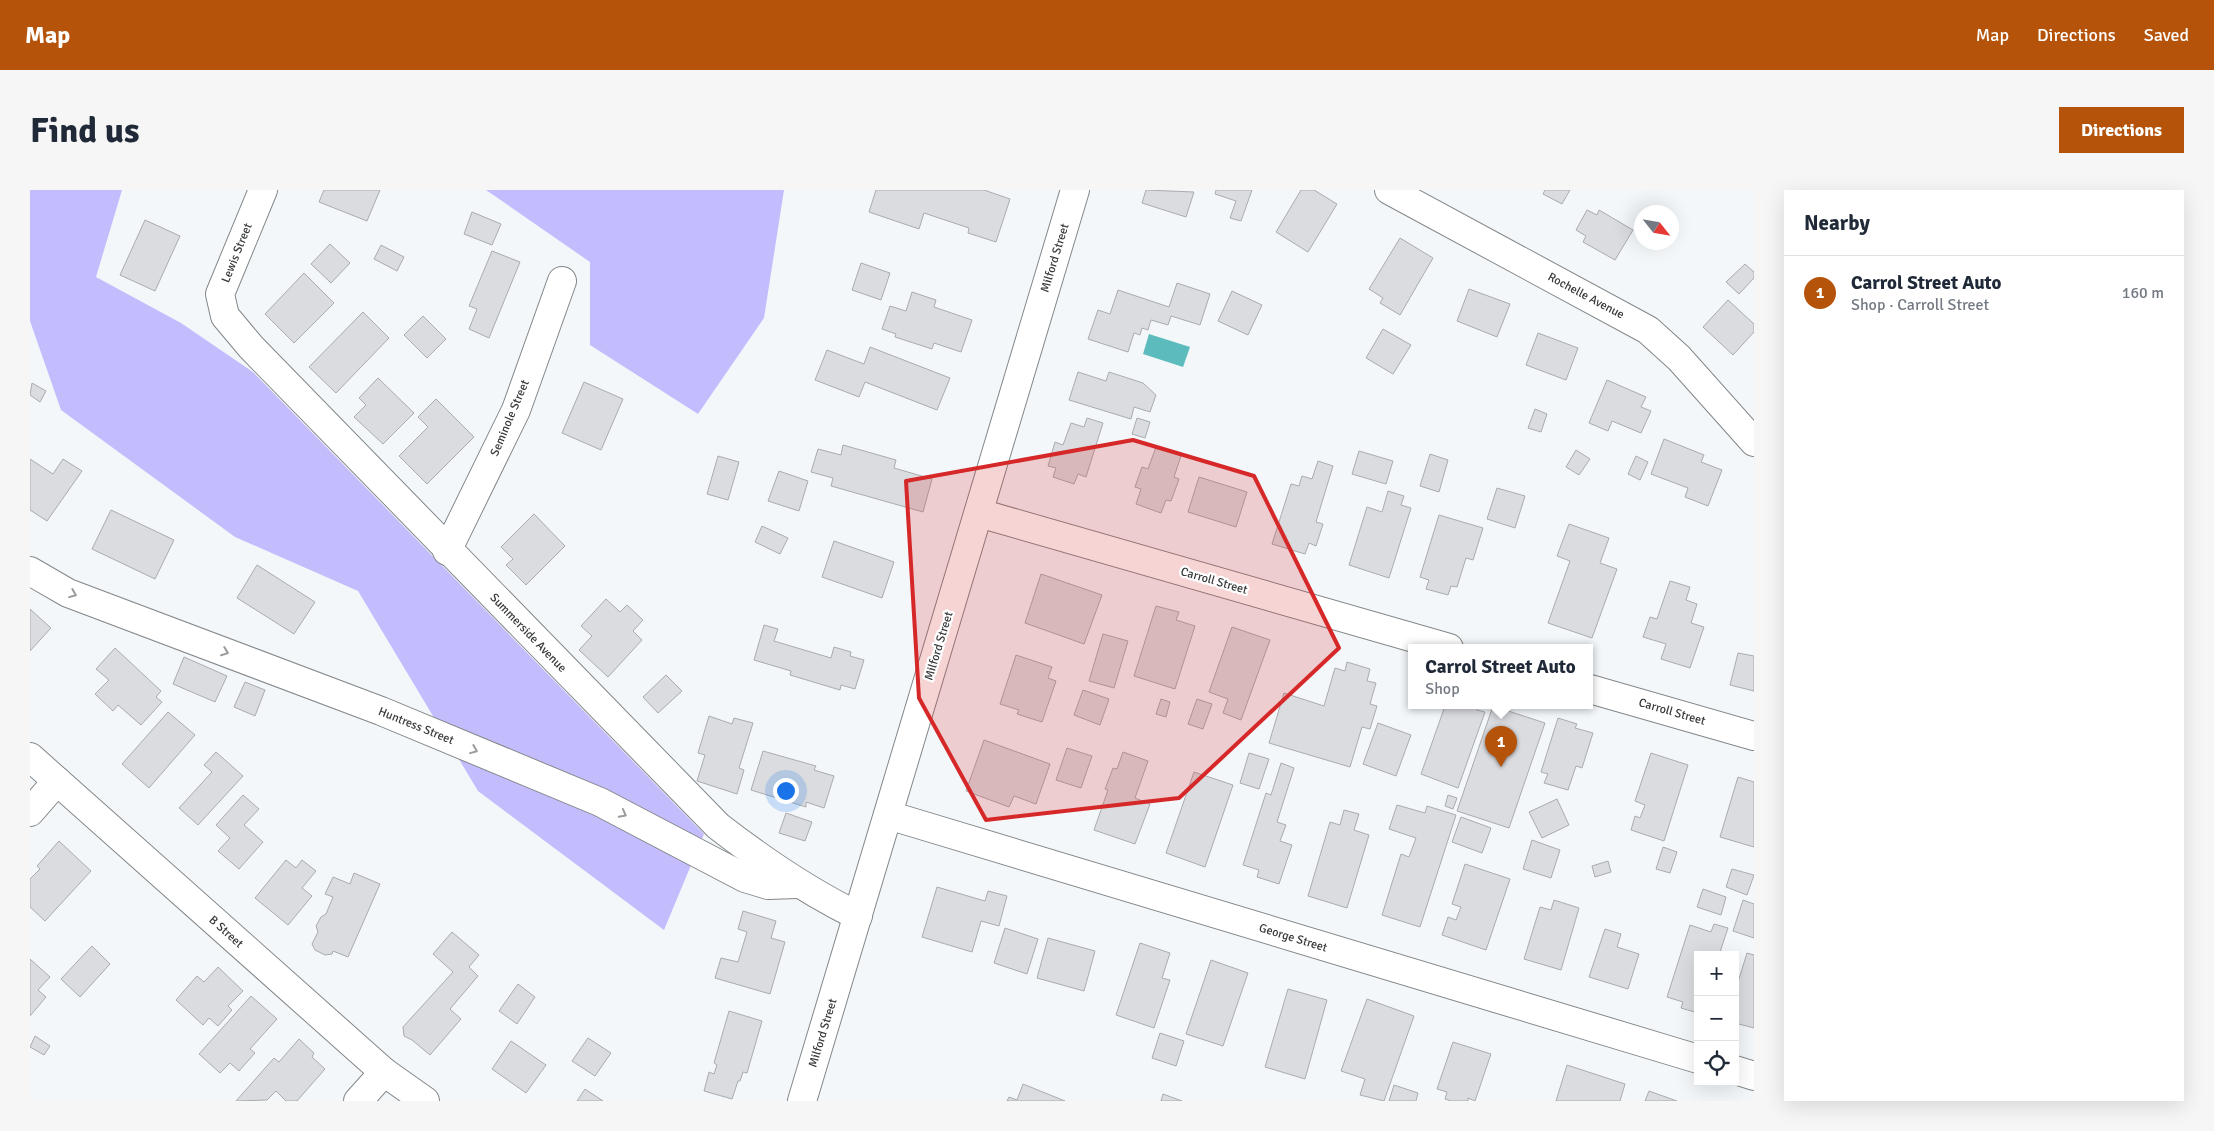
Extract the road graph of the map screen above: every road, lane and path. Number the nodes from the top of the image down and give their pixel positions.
1 (263, 190) edge
2 (1075, 190) edge
3 (1388, 190) edge
4 (562, 281) dead end
5 (225, 316) joint
6 (1754, 442) edge
7 (979, 513) junction
8 (447, 551) junction
9 (30, 572) edge
10 (1435, 644) edge
11 (1593, 690) edge
12 (1754, 736) edge
13 (30, 757) edge
14 (56, 781) junction
15 (30, 812) edge
16 (888, 815) junction
17 (797, 884) junction
18 (858, 916) junction
19 (1694, 1058) edge
20 (1739, 1071) edge
21 (384, 1072) junction
22 (1754, 1076) edge
23 (358, 1101) edge
24 (425, 1101) edge
25 (802, 1101) edge

1 - 5 street, Lewis Street
2 - 7 street, Milford Street
3 - 6 street, Rochelle Avenue
4 - 8 street, Seminole Street
5 - 8 street, Summerside Avenue
7 - 10 street, Carroll Street
7 - 16 street, Milford Street
8 - 17 street, Summerside Avenue
9 -> 17 street, Huntress Street
11 - 12 street, Carroll Street
13 - 14 street, B Street
14 - 15 street
14 - 21 street, B Street
16 - 18 street, Milford Street
16 - 19 street, George Street
17 - 18 street, Summerside Avenue
18 - 25 street, Milford Street
20 - 22 street
21 - 23 street
21 - 24 street, B Street

